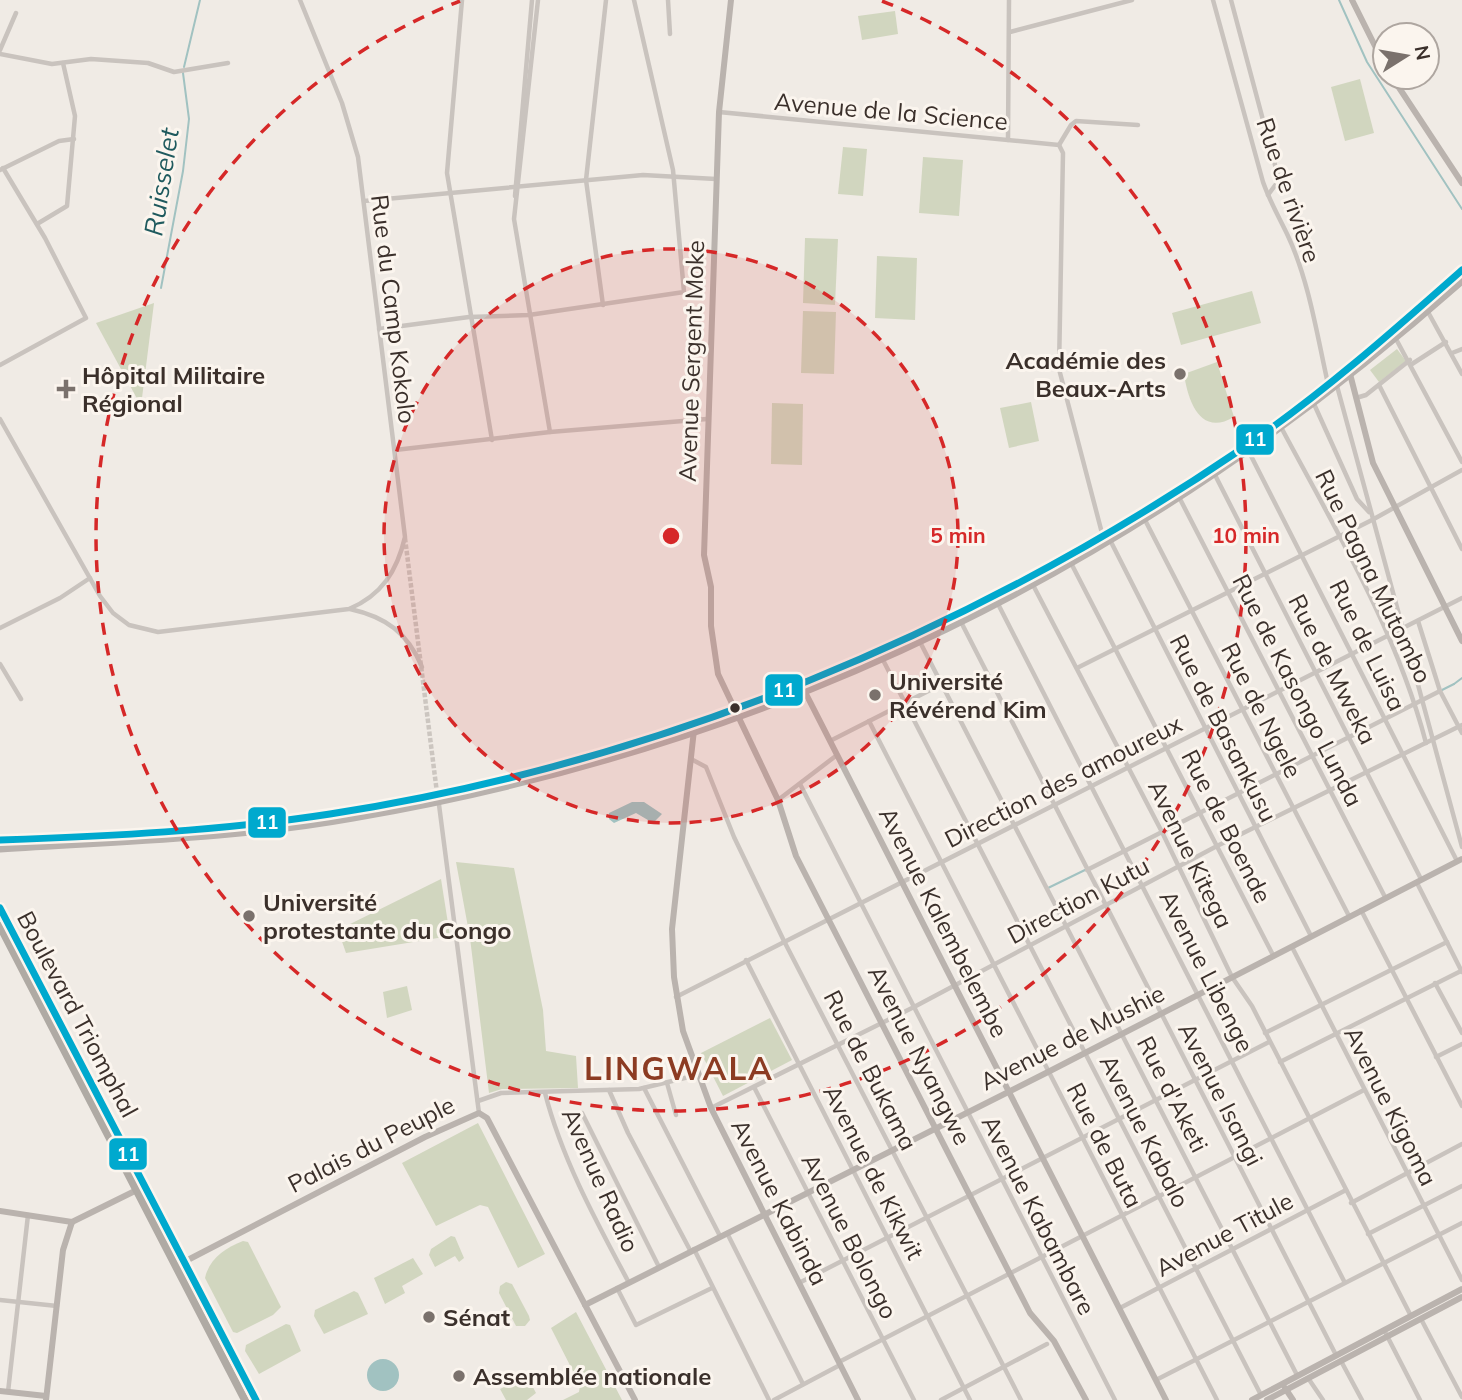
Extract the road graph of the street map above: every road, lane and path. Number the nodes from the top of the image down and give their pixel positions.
1 (300, 0) edge
2 (462, 0) edge
3 (532, 0) edge
4 (538, 0) edge
5 (606, 0) edge
6 (634, 0) edge
7 (668, 0) edge
8 (731, 0) edge
9 (1009, 0) edge
10 (1132, 0) edge
11 (1213, 0) edge
12 (1231, 0) edge
13 (1352, 0) edge
14 (16, 13) dead end
15 (1010, 32) junction
16 (670, 34) dead end
17 (1371, 38) edge
18 (0, 52) edge
19 (228, 63) dead end
20 (63, 64) junction
21 (1401, 91) edge
22 (719, 112) junction
23 (1138, 125) dead end
24 (75, 139) junction
25 (1008, 140) junction
26 (1059, 145) junction
27 (2, 169) edge
28 (673, 174) junction
29 (716, 179) junction
30 (586, 180) junction
31 (1462, 183) edge
32 (516, 186) junction
33 (449, 194) junction
34 (1268, 195) junction
35 (364, 201) junction
36 (37, 224) junction
37 (1462, 271) edge
38 (1462, 282) edge
39 (603, 305) junction
40 (1427, 312) junction
41 (529, 315) junction
42 (469, 317) junction
43 (379, 329) junction
44 (1396, 339) junction
45 (1446, 342) junction
46 (1462, 349) edge
47 (1452, 353) junction
48 (1411, 362) junction
49 (0, 365) edge
50 (1350, 372) junction
51 (1462, 374) edge
52 (1379, 385) junction
53 (1332, 387) junction
54 (1356, 398) junction
55 (1314, 404) junction
56 (0, 419) edge
57 (707, 419) junction
58 (1282, 429) junction
59 (550, 432) junction
60 (492, 440) junction
61 (1247, 449) junction
62 (394, 450) junction
63 (1462, 463) edge
64 (1462, 470) edge
65 (1215, 475) junction
66 (1430, 487) junction
67 (1180, 499) junction
68 (1395, 508) junction
69 (1369, 513) junction
70 (1145, 520) junction
71 (1372, 520) junction
72 (1338, 537) junction
73 (1106, 540) junction
74 (1462, 550) edge
75 (1303, 554) junction
76 (1072, 565) junction
77 (1265, 574) junction
78 (90, 578) junction
79 (1033, 585) junction
80 (1228, 592) junction
81 (1462, 598) edge
82 (996, 601) junction
83 (1445, 607) junction
84 (349, 608) junction
85 (1191, 610) junction
86 (1418, 621) junction
87 (961, 622) junction
88 (1401, 627) junction
89 (0, 628) edge
90 (1154, 629) junction
91 (1389, 635) junction
92 (1462, 640) edge
93 (920, 642) junction
94 (1116, 649) junction
95 (1352, 654) junction
96 (883, 660) junction
97 (0, 664) edge
98 (422, 667) dead end
99 (1077, 668) junction
100 (1315, 673) junction
101 (942, 684) junction
102 (803, 690) junction
103 (1279, 691) junction
104 (1440, 691) junction
105 (20, 699) dead end
106 (905, 702) junction
107 (1418, 702) junction
108 (1242, 709) junction
109 (736, 716) junction
110 (1385, 719) junction
111 (869, 722) junction
112 (694, 724) junction
113 (1460, 725) edge
114 (1203, 729) junction
115 (1462, 733) edge
116 (694, 734) junction
117 (1348, 736) junction
118 (1433, 739) junction
119 (830, 741) junction
120 (1426, 743) junction
121 (1167, 747) junction
122 (837, 755) junction
123 (1312, 755) junction
124 (1403, 756) junction
125 (691, 759) junction
126 (1128, 767) junction
127 (1276, 774) junction
128 (1367, 774) junction
129 (800, 783) junction
130 (1092, 786) junction
131 (1329, 790) junction
132 (1238, 794) junction
133 (438, 800) junction
134 (778, 800) junction
135 (1054, 805) junction
136 (1293, 808) junction
137 (1200, 812) junction
138 (1014, 825) junction
139 (1256, 827) junction
140 (1162, 832) junction
141 (0, 840) edge
142 (978, 844) junction
143 (1217, 846) junction
144 (1462, 848) edge
145 (0, 849) edge
146 (1125, 851) junction
147 (1460, 860) edge
148 (941, 863) junction
149 (1179, 867) junction
150 (1087, 870) junction
151 (1419, 881) junction
152 (902, 883) junction
153 (1143, 886) junction
154 (1385, 897) junction
155 (861, 904) junction
156 (1105, 905) junction
157 (0, 908) edge
158 (1361, 909) junction
159 (1349, 916) junction
160 (828, 919) junction
161 (1066, 925) junction
162 (0, 926) edge
163 (1311, 936) junction
164 (784, 941) junction
165 (1447, 942) junction
166 (1030, 946) junction
167 (1291, 946) junction
168 (1273, 955) junction
169 (746, 960) junction
170 (993, 965) junction
171 (1392, 970) junction
172 (1462, 972) edge
173 (1232, 976) junction
174 (1435, 983) junction
175 (954, 985) junction
176 (1199, 994) junction
177 (677, 997) junction
178 (1406, 998) junction
179 (1321, 1006) junction
180 (914, 1007) junction
181 (1161, 1014) junction
182 (882, 1023) junction
183 (1265, 1032) junction
184 (1462, 1033) edge
185 (1122, 1034) junction
186 (1335, 1034) junction
187 (1269, 1042) junction
188 (1462, 1044) edge
189 (839, 1045) junction
190 (1086, 1053) junction
191 (1436, 1057) junction
192 (1232, 1059) junction
193 (1280, 1062) junction
194 (800, 1063) junction
195 (1048, 1072) junction
196 (697, 1075) junction
197 (1193, 1079) junction
198 (667, 1083) junction
199 (754, 1087) junction
200 (644, 1088) junction
201 (609, 1090) junction
202 (1364, 1090) junction
203 (1008, 1091) junction
204 (545, 1093) junction
205 (1157, 1098) junction
206 (478, 1101) junction
207 (1462, 1106) edge
208 (711, 1108) junction
209 (967, 1112) junction
210 (479, 1113) junction
211 (582, 1114) dead end
212 (676, 1115) dead end
213 (1119, 1117) junction
214 (1309, 1118) junction
215 (936, 1129) junction
216 (1082, 1136) junction
217 (1272, 1137) junction
218 (1462, 1144) edge
219 (893, 1150) junction
220 (1042, 1157) junction
221 (1234, 1157) junction
222 (852, 1170) junction
223 (1407, 1172) junction
224 (1196, 1176) junction
225 (1003, 1179) junction
226 (145, 1186) junction
227 (1462, 1186) edge
228 (1346, 1190) junction
229 (136, 1191) junction
230 (808, 1192) junction
231 (1157, 1195) junction
232 (971, 1197) junction
233 (1351, 1203) junction
234 (1423, 1206) junction
235 (1308, 1209) junction
236 (0, 1210) edge
237 (28, 1214) junction
238 (765, 1214) junction
239 (1121, 1214) junction
240 (928, 1217) junction
241 (72, 1222) junction
242 (1462, 1223) edge
243 (1269, 1228) junction
244 (724, 1234) junction
245 (1368, 1234) junction
246 (1082, 1235) junction
247 (1438, 1235) junction
248 (887, 1238) junction
249 (1232, 1248) junction
250 (692, 1250) junction
251 (1042, 1256) junction
252 (843, 1261) junction
253 (185, 1262) junction
254 (1383, 1262) junction
255 (176, 1267) junction
256 (659, 1267) junction
257 (1197, 1269) junction
258 (1010, 1274) junction
259 (1462, 1280) edge
260 (628, 1281) junction
261 (1344, 1281) junction
262 (799, 1283) junction
263 (616, 1288) junction
264 (712, 1288) junction
265 (1158, 1288) junction
266 (1462, 1289) edge
267 (967, 1296) junction
268 (1462, 1297) edge
269 (0, 1300) edge
270 (1306, 1301) junction
271 (19, 1302) junction
272 (585, 1305) junction
273 (58, 1306) junction
274 (1120, 1308) junction
275 (927, 1316) junction
276 (1411, 1316) junction
277 (1420, 1318) junction
278 (1272, 1321) junction
279 (1385, 1333) junction
280 (882, 1339) junction
281 (1233, 1341) junction
282 (1047, 1344) dead end
283 (1338, 1358) junction
284 (1196, 1360) junction
285 (839, 1364) junction
286 (1004, 1367) junction
287 (1297, 1375) junction
288 (1308, 1377) junction
289 (1156, 1380) junction
290 (803, 1384) junction
291 (1284, 1386) junction
292 (964, 1389) junction
293 (0, 1391) edge
294 (8, 1392) junction
295 (1264, 1397) edge
296 (1462, 1397) edge
297 (46, 1398) edge
298 (1216, 1399) edge
299 (245, 1400) edge
300 (257, 1400) edge
301 (635, 1400) edge
302 (771, 1400) edge
303 (858, 1400) edge
304 (914, 1400) edge
305 (941, 1400) edge
306 (970, 1400) edge
307 (1021, 1400) edge
308 (1086, 1400) edge
309 (1115, 1400) edge
310 (1166, 1400) edge
311 (1252, 1400) edge
312 (1293, 1400) edge
313 (1323, 1400) edge
314 (1362, 1400) edge
315 (1420, 1400) edge

1 - 35 street, Rue du Camp Kokolo
2 - 33 street
3 - 32 street
4 - 32 street
5 - 30 street
6 - 28 street
7 - 16 street
8 - 22 street, Avenue Sergent Moke
9 - 15 street
10 - 15 street
11 - 34 street, Rue de rivière
12 - 34 street
13 - 17 street
14 - 18 street
15 - 25 street
18 - 20 street
19 - 20 street
20 - 24 street
21 - 31 street
22 - 25 street, Avenue de la Science
22 - 29 street, Avenue Sergent Moke
23 - 26 street
24 - 27 street
24 - 36 street
25 - 26 street, Avenue de la Science
26 - 73 street
27 - 36 street
28 - 29 street
28 - 30 street
28 - 39 street
29 - 57 street, Avenue Sergent Moke
30 - 32 street
30 - 39 street
32 - 33 street
32 - 41 street
33 - 35 street
33 - 42 street
34 - 53 street, Rue de rivière
35 - 43 street, Rue du Camp Kokolo
36 - 49 street
37 - 50 main road
38 - 40 main road
39 - 41 street
40 - 44 main road
40 - 45 street
41 - 42 street
41 - 59 street
42 - 43 street
42 - 60 street
43 - 62 street, Rue du Camp Kokolo
44 - 48 street
44 - 50 main road
45 - 47 street
45 - 48 street
46 - 47 street
47 - 51 street
48 - 52 street
48 - 63 street
50 - 53 main road
50 - 54 street
52 - 54 street
52 - 66 street
53 - 55 main road
53 - 61 main road
53 - 69 street, Rue de rivière
54 - 68 street
55 - 58 main road
55 - 69 street
56 - 78 street, Rue du Camp Kokolo
57 - 59 street
57 - 109 street, Avenue Sergent Moke
58 - 61 main road
58 - 72 street, Rue Pagna Mutombo
59 - 60 street
60 - 62 street
61 - 65 main road
61 - 73 main road
61 - 75 street, Rue de Luisa
62 - 84 street, Rue du Camp Kokolo
64 - 66 street
65 - 67 main road
65 - 77 street, Rue de Mweka
66 - 68 street
66 - 74 street
67 - 70 main road
67 - 80 street, Rue de Kasongo Lunda
68 - 71 street
68 - 83 street
69 - 71 street
70 - 73 main road
70 - 85 street, Rue de Ngele
71 - 72 street
71 - 88 street
72 - 75 street
72 - 91 street, Rue Pagna Mutombo
73 - 76 main road
73 - 82 main road
73 - 90 street, Rue de Basankusu
75 - 77 street
75 - 95 street, Rue de Luisa
76 - 79 main road
76 - 94 street, Rue de Boende
77 - 80 street
77 - 100 street, Rue de Mweka
78 - 84 street, Rue du Camp Kokolo
78 - 89 street
79 - 82 main road
79 - 99 street, Avenue Kitega
80 - 85 street
80 - 103 street, Rue de Kasongo Lunda
81 - 83 street, Direction des amoureux
82 - 87 main road
82 - 102 main road
82 - 130 street, Avenue Libenge
83 - 86 street, Direction des amoureux
83 - 92 street
84 - 98 street, Rue du Camp Kokolo
85 - 90 street
85 - 108 street, Rue de Ngele
86 - 88 street, Direction des amoureux
86 - 104 street
87 - 93 main road
87 - 135 street, Avenue Isangi
88 - 91 street, Direction des amoureux
88 - 107 street
90 - 94 street
90 - 114 street, Rue de Basankusu
91 - 95 street, Direction des amoureux
91 - 107 street, Rue Pagna Mutombo
93 - 96 main road
93 - 101 street, Rue d'Aketi
94 - 99 street
94 - 121 street, Rue de Boende
95 - 100 street, Direction des amoureux
95 - 110 street, Rue de Luisa
96 - 102 main road
96 - 106 street, Avenue Kabalo
97 - 105 street
99 - 126 street, Avenue Kitega
100 - 103 street, Direction des amoureux
100 - 117 street, Rue de Mweka
101 - 106 street
101 - 138 street, Rue d'Aketi
102 - 109 main road
102 - 119 street, Avenue Kalembelembe
103 - 108 street, Direction des amoureux
103 - 123 street, Rue de Kasongo Lunda
104 - 107 street
104 - 113 street
106 - 111 street
106 - 142 street, Avenue Kabalo
107 - 110 street
107 - 118 street
107 - 120 street, Rue Pagna Mutombo
108 - 114 street, Direction des amoureux
108 - 127 street, Rue de Ngele
109 - 112 main road
109 - 116 main road
109 - 134 street, Avenue Nyangwe
110 - 117 street
110 - 124 street, Rue de Luisa
111 - 119 street
111 - 148 street, Rue de Buta
112 - 116 street, Avenue Kabinda
112 - 141 main road
113 - 115 street
113 - 118 street, Direction Kutu
114 - 121 street, Direction des amoureux
114 - 132 street, Rue de Basankusu
116 - 125 street, Avenue Kabinda
116 - 133 main road
117 - 123 street
117 - 128 street, Rue de Mweka
118 - 120 street, Direction Kutu
118 - 144 street
119 - 122 street, Avenue Kalembelembe
120 - 124 street, Direction Kutu
121 - 126 street, Direction des amoureux
121 - 137 street, Rue de Boende
122 - 129 street
122 - 152 street, Avenue Kalembelembe
123 - 127 street
123 - 131 street, Rue de Kasongo Lunda
124 - 128 street, Direction Kutu
124 - 147 street, Rue de Luisa
125 - 164 street, Rue de Bukama
125 - 177 street, Avenue Kabinda
126 - 130 street, Direction des amoureux
126 - 140 street, Avenue Kitega
127 - 132 street
127 - 136 street, Rue de Ngele
128 - 131 street, Direction Kutu
128 - 151 street, Rue de Mweka
129 - 134 street
129 - 155 street, Avenue Kabambare
130 - 135 street, Direction des amoureux
130 - 146 street, Avenue Libenge
131 - 136 street, Direction Kutu
131 - 154 street, Rue de Kasongo Lunda
132 - 137 street
132 - 139 street, Rue de Basankusu
133 - 145 main road
133 - 206 street
134 - 160 street, Avenue Nyangwe
135 - 138 street, Direction des amoureux
135 - 150 street, Avenue Isangi
136 - 139 street, Direction Kutu
136 - 159 street, Rue de Ngele
137 - 140 street
137 - 143 street, Rue de Boende
138 - 142 street, Direction des amoureux
138 - 161 street, Rue d'Aketi
139 - 143 street, Direction Kutu
139 - 163 street, Rue de Basankusu
140 - 146 street
140 - 149 street, Avenue Kitega
142 - 148 street, Direction des amoureux
142 - 166 street, Avenue Kabalo
143 - 149 street, Direction Kutu
143 - 168 street, Rue de Boende
146 - 150 street
146 - 153 street, Avenue Libenge
147 - 151 street, Avenue de Mushie
148 - 152 street, Direction des amoureux
148 - 170 street, Rue de Buta
149 - 153 street, Direction Kutu
149 - 173 street, Avenue Kitega
150 - 156 street, Avenue Isangi
151 - 154 street, Avenue de Mushie
151 - 165 street, Rue de Mweka
152 - 155 street, Direction des amoureux
152 - 175 street, Avenue Kalembelembe
153 - 156 street, Direction Kutu
153 - 176 street, Avenue Libenge
154 - 158 street, Avenue de Mushie
155 - 160 street, Direction des amoureux
155 - 180 street, Avenue Kabambare
156 - 161 street, Direction Kutu
156 - 181 street, Avenue Isangi
157 - 226 highway, Boulevard Triomphal
158 - 159 street, Avenue de Mushie
158 - 171 street
159 - 163 street, Avenue de Mushie
160 - 164 street, Direction des amoureux
160 - 182 street, Avenue Nyangwe
161 - 166 street, Direction Kutu
161 - 185 street, Rue d'Aketi
162 - 229 highway, Boulevard Triomphal
163 - 167 street, Avenue de Mushie
164 - 169 street, Direction des amoureux
164 - 189 street, Rue de Bukama
165 - 171 street
165 - 172 street, Rue de Mweka
166 - 170 street, Direction Kutu
166 - 190 street, Avenue Kabalo
167 - 168 street, Avenue de Mushie
167 - 179 street, Avenue Kigoma
168 - 173 street, Avenue de Mushie
169 - 177 street, Direction des amoureux
169 - 194 street, Avenue de Kikwit
170 - 175 street, Direction Kutu
170 - 195 street, Rue de Buta
171 - 178 street
171 - 179 street
172 - 174 street
173 - 176 street, Avenue de Mushie
173 - 183 street, Avenue Kitega
174 - 178 street
174 - 184 street
175 - 180 street, Direction Kutu
175 - 203 street, Avenue Kalembelembe
176 - 181 street, Avenue de Mushie
176 - 192 street, Avenue Libenge
177 - 196 street, Avenue Kabinda
178 - 186 street
178 - 191 street
179 - 183 street
179 - 186 street, Avenue Kigoma
180 - 182 street, Direction Kutu
180 - 209 street, Avenue Kabambare
181 - 185 street, Avenue de Mushie
181 - 197 street, Avenue Isangi
182 - 189 street, Direction Kutu
182 - 215 street, Avenue Nyangwe
183 - 187 street, Avenue Kitega
185 - 190 street, Avenue de Mushie
185 - 205 street, Rue d'Aketi
186 - 193 street
186 - 202 street, Avenue Kigoma
187 - 192 street
187 - 193 street, Avenue Kitega
188 - 191 street
189 - 194 street, Direction Kutu
189 - 219 street, Rue de Bukama
190 - 195 street, Avenue de Mushie
190 - 213 street, Avenue Kabalo
191 - 207 street
192 - 197 street
192 - 217 street, Avenue Libenge
193 - 214 street, Avenue Kitega
194 - 199 street, Direction Kutu
194 - 222 street, Avenue de Kikwit
195 - 203 street, Avenue de Mushie
195 - 216 street, Rue de Buta
196 - 198 street
196 - 208 street, Avenue Kabinda
197 - 205 street
197 - 221 street, Avenue Isangi
198 - 200 street
198 - 212 street
199 - 208 street, Direction Kutu
199 - 230 street, Avenue Bolongo
200 - 201 street
200 - 244 street
201 - 204 street
201 - 250 street
202 - 214 street
202 - 223 street, Avenue Kigoma
203 - 209 street, Avenue de Mushie
203 - 220 street, Avenue Kalembelembe
204 - 206 street
204 - 260 street, Avenue Radio
205 - 213 street
205 - 224 street, Rue d'Aketi
206 - 210 street
208 - 238 street, Avenue Kabinda
209 - 215 street, Avenue de Mushie
209 - 225 street, Avenue Kabambare
210 - 253 street, Palais du Peuple
210 - 272 street, Palais du Peuple
211 - 256 street
213 - 216 street
213 - 231 street, Avenue Kabalo
214 - 217 street
214 - 228 street, Avenue Kitega
215 - 219 street, Avenue de Mushie
215 - 232 street, Avenue Nyangwe
216 - 220 street
216 - 239 street, Rue de Buta
217 - 221 street
217 - 235 street, Avenue Libenge
218 - 223 street
219 - 222 street, Avenue de Mushie
219 - 240 street, Rue de Bukama
220 - 225 street
220 - 246 street, Avenue Kalembelembe
221 - 224 street
221 - 243 street, Avenue Isangi
222 - 230 street, Avenue de Mushie
222 - 248 street, Avenue de Kikwit
223 - 233 street
223 - 234 street, Avenue Kigoma
224 - 231 street
224 - 249 street, Rue d'Aketi
225 - 232 street
225 - 251 street, Avenue Kabambare
226 - 229 street
226 - 253 highway, Boulevard Triomphal
227 - 234 street
228 - 233 street, Avenue Kitega
228 - 235 street, Avenue Titule
229 - 241 street
229 - 255 highway, Boulevard Triomphal
230 - 238 street, Avenue de Mushie
230 - 252 street, Avenue Bolongo
231 - 239 street
231 - 257 street, Avenue Kabalo
232 - 240 street
232 - 258 street, Avenue Nyangwe
233 - 245 street, Avenue Kitega
234 - 245 street
234 - 247 street, Avenue Kigoma
235 - 243 street, Avenue Titule
235 - 261 street, Avenue Libenge
236 - 237 street
237 - 241 street
237 - 271 street
238 - 244 street, Avenue de Mushie
238 - 262 street, Avenue Kabinda
239 - 246 street
239 - 265 street, Rue de Buta
240 - 248 street
240 - 267 street, Rue de Bukama
241 - 273 street
242 - 247 street
243 - 249 street, Avenue Titule
243 - 270 street, Avenue Isangi
244 - 250 street, Avenue de Mushie
244 - 290 street
245 - 254 street, Avenue Kitega
246 - 251 street
246 - 274 street, Avenue Kalembelembe
247 - 254 street
247 - 259 street, Avenue Kigoma
248 - 252 street
248 - 275 street, Avenue de Kikwit
249 - 257 street, Avenue Titule
249 - 278 street, Rue d'Aketi
250 - 256 street, Avenue de Mushie
250 - 264 street
251 - 258 street
251 - 309 street, Avenue Kabambare
252 - 262 street
252 - 280 street, Avenue Bolongo
253 - 255 street, Palais du Peuple
253 - 300 highway, Boulevard Triomphal
254 - 261 street
254 - 276 street, Avenue Kitega
255 - 299 highway, Boulevard Triomphal
256 - 260 street, Avenue de Mushie
257 - 265 street, Avenue Titule
257 - 281 street, Avenue Kabalo
258 - 267 street
258 - 308 street, Avenue Nyangwe
260 - 263 street, Avenue de Mushie
261 - 270 street
262 - 285 street, Avenue Kabinda
263 - 264 street
263 - 272 street, Avenue de Mushie
264 - 302 street
265 - 274 street, Avenue Titule
265 - 284 street, Rue de Buta
266 - 276 street
267 - 275 street
267 - 286 street, Rue de Bukama
268 - 277 street
269 - 271 street
270 - 278 street
270 - 283 street, Avenue Isangi
271 - 273 street
271 - 294 street
272 - 301 street, Palais du Peuple
273 - 297 street
274 - 289 street, Avenue Kalembelembe
275 - 280 street
275 - 292 street, Avenue de Kikwit
276 - 279 street
277 - 279 street
277 - 296 street
278 - 281 street
278 - 287 street, Rue d'Aketi
279 - 283 street
279 - 315 street
280 - 285 street
280 - 304 street, Avenue Bolongo
281 - 284 street
281 - 295 street, Avenue Kabalo
282 - 286 street
283 - 287 street
283 - 288 street
283 - 314 street, Avenue Isangi
284 - 289 street
284 - 298 street, Rue de Buta
285 - 290 street
285 - 303 street, Avenue Kabinda
286 - 292 street
286 - 307 street, Rue de Bukama
287 - 291 street
288 - 291 street
288 - 313 street
289 - 310 street, Avenue Kalembelembe
290 - 302 street
291 - 295 street
291 - 312 street
292 - 305 street
292 - 306 street, Avenue de Kikwit
293 - 294 street
294 - 297 street
295 - 311 street

